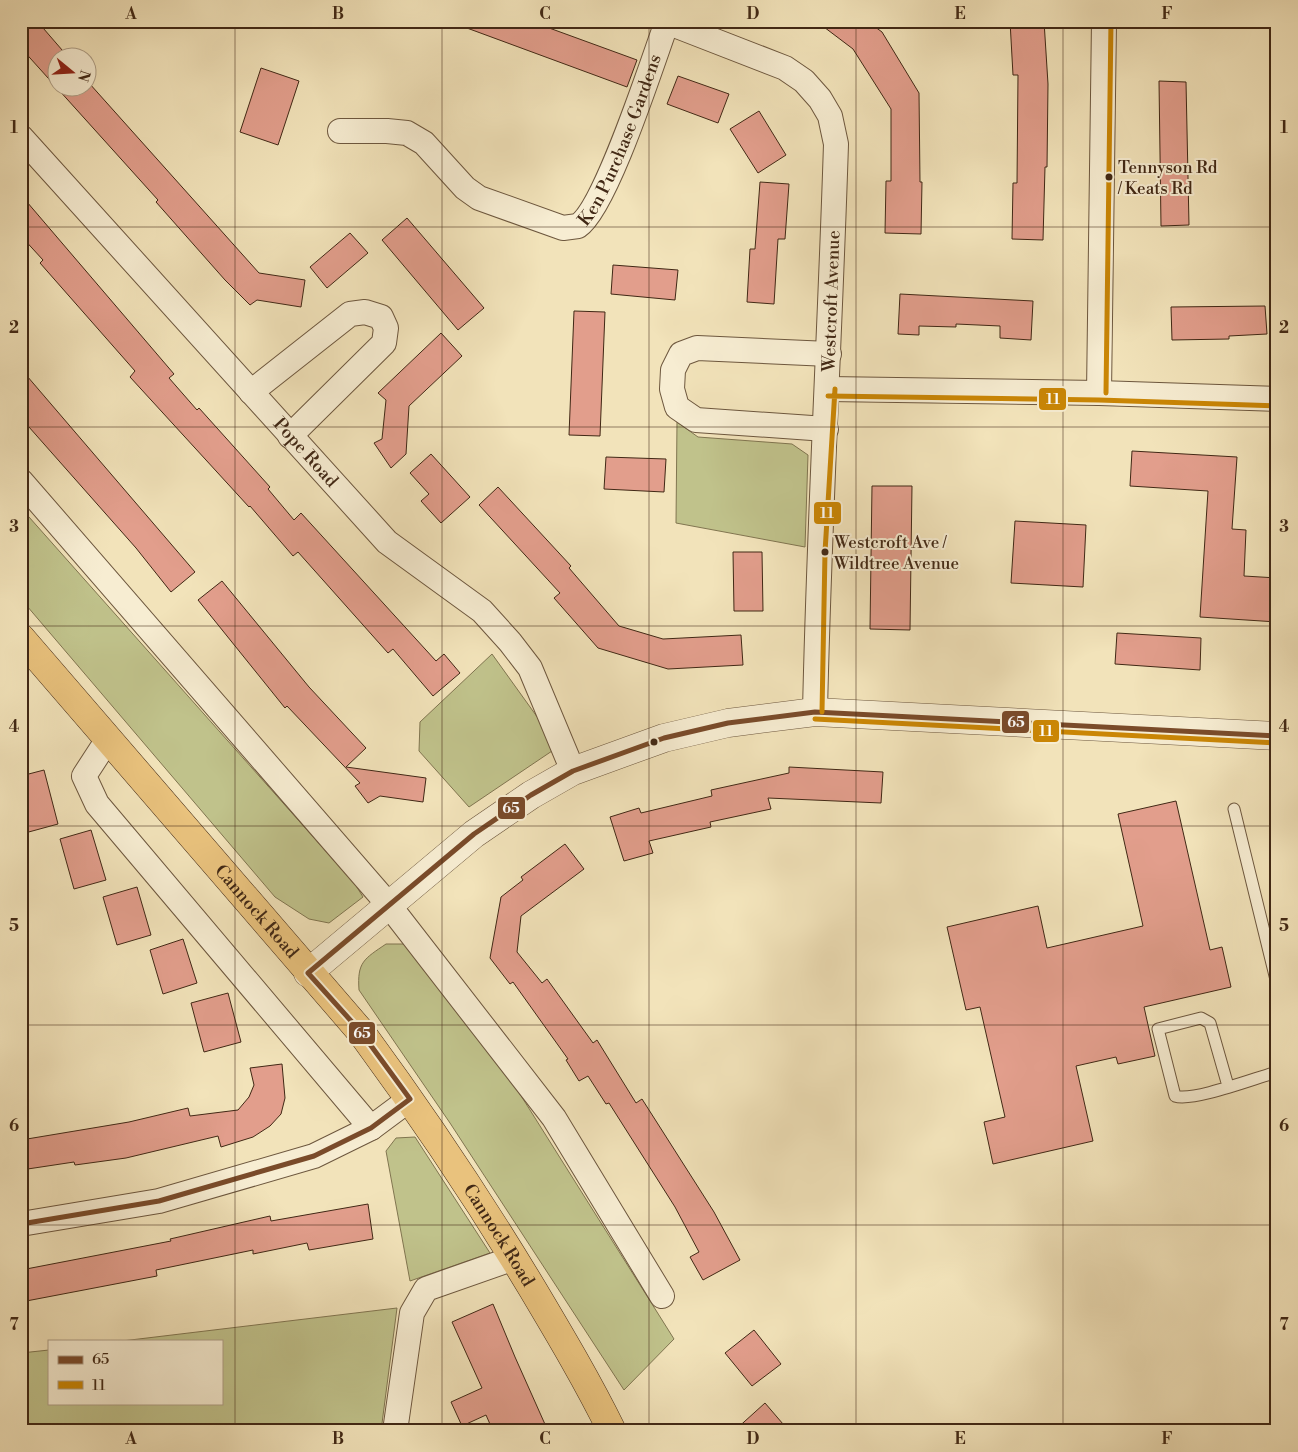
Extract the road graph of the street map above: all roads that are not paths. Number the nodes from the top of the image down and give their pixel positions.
1 (1104, 21) edge
2 (666, 22) edge
3 (340, 131) dead end
4 (21, 137) edge
5 (829, 354) junction
6 (828, 389) junction
7 (251, 392) junction
8 (1099, 393) junction
9 (1277, 399) edge
10 (826, 430) junction
11 (290, 436) junction
12 (21, 481) edge
13 (21, 638) edge
14 (815, 712) junction
15 (1277, 736) edge
16 (108, 739) junction
17 (574, 771) junction
18 (1234, 809) dead end
19 (388, 904) junction
20 (1275, 969) edge
21 (308, 973) junction
22 (1277, 984) edge
23 (1277, 1072) edge
24 (1228, 1086) junction
25 (410, 1099) junction
26 (372, 1128) junction
27 (21, 1224) edge
28 (514, 1258) junction
29 (662, 1296) dead end
30 (395, 1431) edge
31 (612, 1431) edge

1 - 8 street
2 - 3 street, Ken Purchase Gardens
2 - 5 street, Westcroft Avenue
4 - 7 street, Pope Road
5 - 6 street, Westcroft Avenue
5 - 10 street
6 - 8 street
6 - 10 street, Westcroft Avenue
7 - 11 street, Pope Road
7 - 11 street
8 - 9 street
10 - 14 street, Westcroft Avenue
11 - 17 street, Pope Road
12 - 19 street
13 - 16 highway, Cannock Road
14 - 15 street
14 - 17 street
16 - 21 highway, Cannock Road
16 - 26 street
17 - 19 street
18 - 20 lane
19 - 21 street
19 - 29 street
20 - 22 lane
21 - 25 highway, Cannock Road
23 - 24 lane
24 - 24 lane
25 - 26 street
25 - 28 highway, Cannock Road
26 - 27 street
28 - 30 street
28 - 31 highway, Cannock Road

